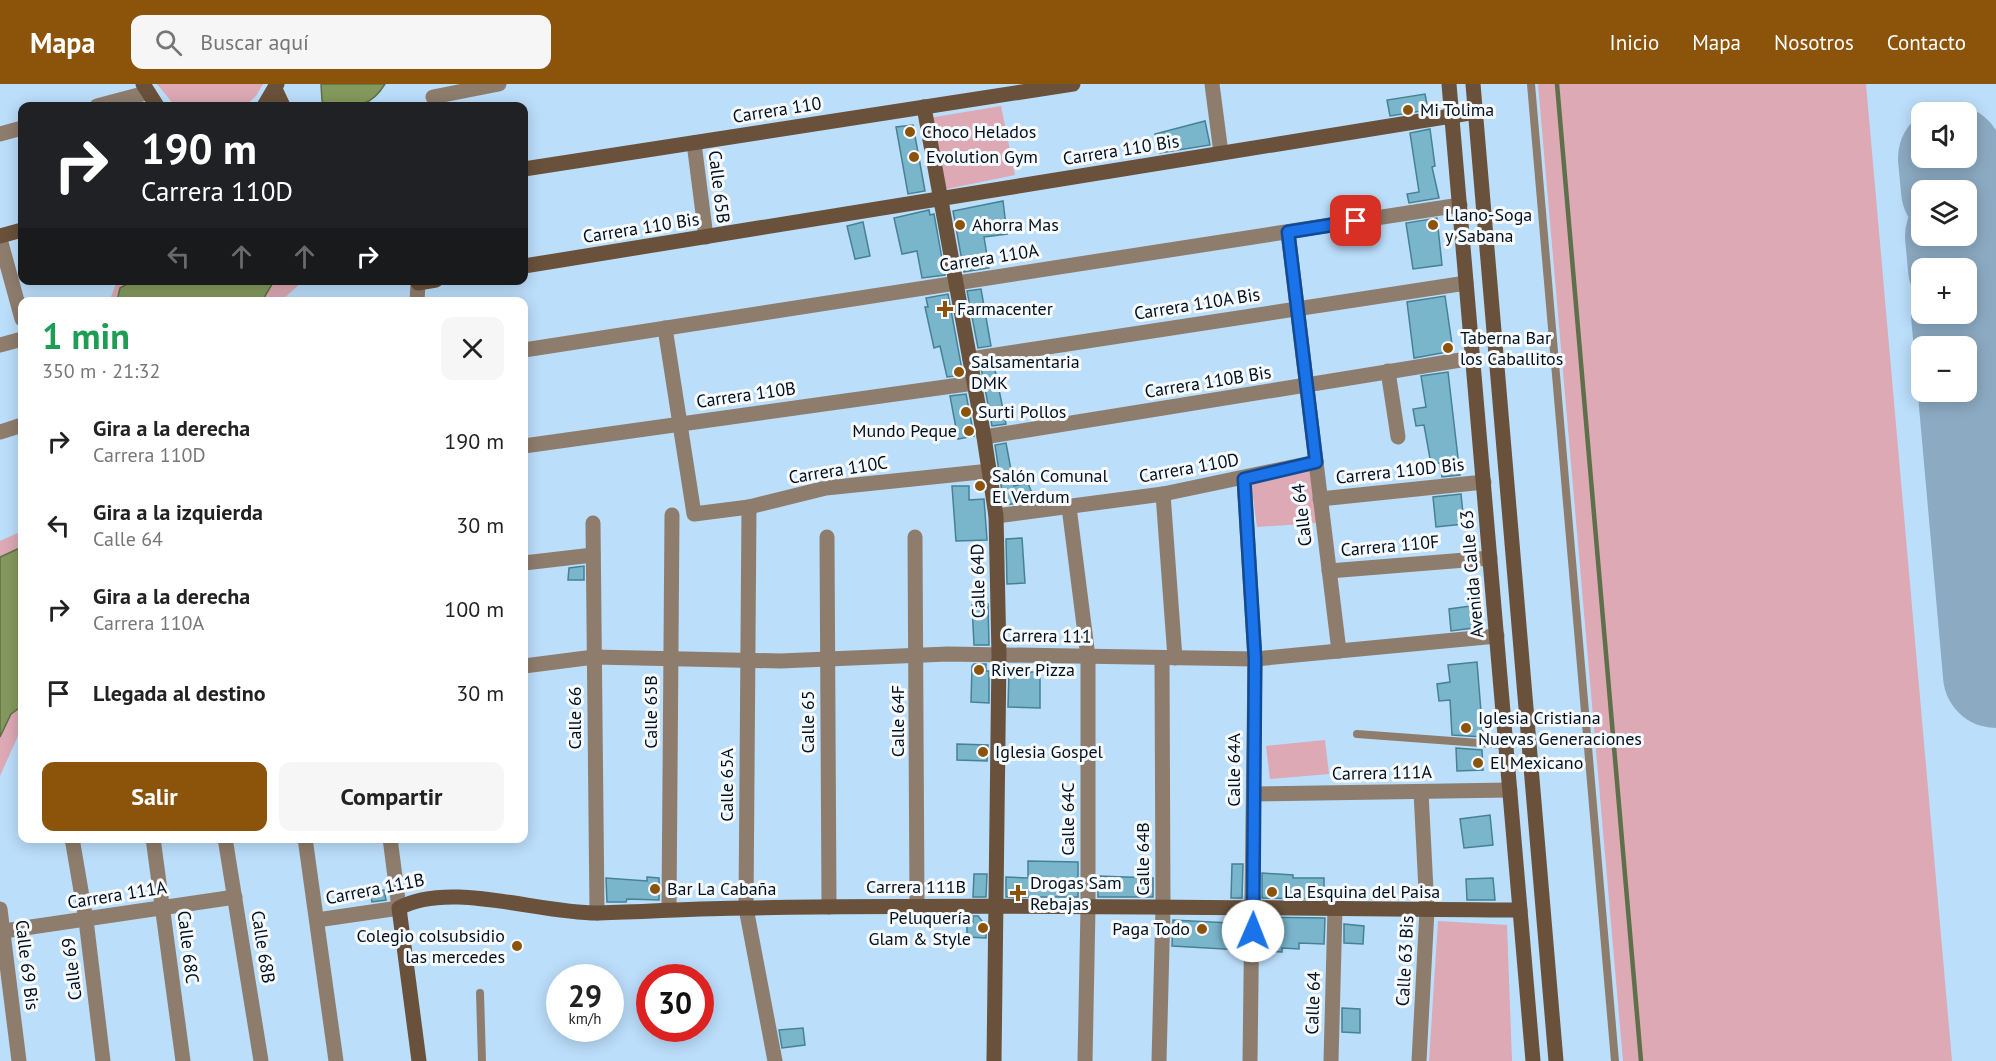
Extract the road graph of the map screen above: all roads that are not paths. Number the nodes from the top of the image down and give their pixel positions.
1 (499, 84) edge
2 (1073, 84) edge
3 (1212, 84) edge
4 (1449, 84) edge
5 (1473, 84) edge
6 (1531, 84) edge
7 (276, 87) edge
8 (470, 87) edge
9 (433, 97) dead end
10 (149, 98) edge
11 (123, 102) edge
12 (267, 102) edge
13 (282, 102) edge
14 (924, 107) junction
15 (1476, 112) junction
16 (1452, 116) junction
17 (18, 129) edge
18 (0, 134) edge
19 (694, 143) junction
20 (1221, 153) junction
21 (528, 168) edge
22 (941, 199) junction
23 (1460, 205) junction
24 (18, 231) edge
25 (1288, 232) junction
26 (706, 237) junction
27 (0, 238) edge
28 (528, 265) edge
29 (956, 283) junction
30 (1466, 283) junction
31 (18, 304) edge
32 (1297, 309) junction
33 (665, 328) junction
34 (18, 340) edge
35 (0, 345) edge
36 (528, 349) edge
37 (1473, 358) junction
38 (970, 359) junction
39 (1388, 370) junction
40 (974, 383) junction
41 (1306, 386) junction
42 (680, 424) junction
43 (18, 426) edge
44 (0, 432) edge
45 (984, 437) junction
46 (1398, 437) dead end
47 (528, 445) edge
48 (1316, 462) junction
49 (990, 471) junction
50 (1244, 479) junction
51 (1484, 482) junction
52 (1163, 494) junction
53 (1320, 499) junction
54 (749, 507) junction
55 (1070, 507) junction
56 (672, 515) dead end
57 (996, 516) junction
58 (593, 523) dead end
59 (827, 537) dead end
60 (915, 537) dead end
61 (593, 555) junction
62 (1490, 558) junction
63 (528, 563) edge
64 (1329, 571) junction
65 (1497, 636) junction
66 (1339, 651) junction
67 (999, 655) junction
68 (918, 656) junction
69 (594, 657) junction
70 (1088, 657) junction
71 (1168, 658) junction
72 (671, 659) junction
73 (828, 659) junction
74 (1255, 659) junction
75 (747, 661) junction
76 (528, 665) edge
77 (1357, 734) dead end
78 (1507, 745) junction
79 (1510, 790) junction
80 (1421, 792) junction
81 (1254, 794) junction
82 (73, 843) edge
83 (154, 843) edge
84 (226, 843) edge
85 (306, 843) edge
86 (391, 843) edge
87 (235, 897) junction
88 (917, 906) junction
89 (164, 907) junction
90 (829, 907) junction
91 (998, 907) junction
92 (399, 908) junction
93 (746, 908) junction
94 (1088, 908) junction
95 (0, 909) edge
96 (669, 909) junction
97 (1163, 909) junction
98 (1253, 909) junction
99 (1335, 909) junction
100 (1427, 910) junction
101 (1520, 910) junction
102 (597, 913) junction
103 (86, 920) junction
104 (317, 920) junction
105 (4, 931) junction
106 (480, 993) dead end
107 (19, 1061) edge
108 (102, 1061) edge
109 (183, 1061) edge
110 (261, 1061) edge
111 (336, 1061) edge
112 (418, 1061) edge
113 (482, 1061) edge
114 (775, 1061) edge
115 (994, 1061) edge
116 (1084, 1061) edge
117 (1159, 1061) edge
118 (1250, 1061) edge
119 (1331, 1061) edge
120 (1419, 1061) edge
121 (1533, 1061) edge
122 (1556, 1061) edge
123 (1615, 1061) edge

1 - 8 street
2 - 14 street, Carrera 110
3 - 20 street
4 - 16 street, Avenida Calle 63
5 - 15 street
6 - 123 lane
7 - 12 street
7 - 13 street
8 - 9 street
10 - 11 street
14 - 19 street, Carrera 110
14 - 22 street, Calle 64D
15 - 16 street, Carrera 110 Bis
15 - 122 street
16 - 20 street, Carrera 110 Bis
16 - 23 street, Avenida Calle 63
17 - 18 street
19 - 21 street, Carrera 110
19 - 26 street, Calle 65B
20 - 22 street, Carrera 110 Bis
22 - 26 street, Carrera 110 Bis
22 - 29 street, Calle 64D
23 - 25 street, Carrera 110A
23 - 30 street, Avenida Calle 63
24 - 27 street
25 - 29 street, Carrera 110A
25 - 32 street, Calle 64
26 - 28 street, Carrera 110 Bis
27 - 31 street
29 - 33 street, Carrera 110A
29 - 38 street, Calle 64D
30 - 32 street, Carrera 110A Bis
30 - 37 street, Avenida Calle 63
32 - 38 street, Carrera 110A Bis
32 - 41 street, Calle 64
33 - 36 street, Carrera 110A
33 - 42 street
34 - 35 street
37 - 39 street, Carrera 110B Bis
37 - 51 street, Avenida Calle 63
38 - 40 street, Calle 64D
39 - 41 street, Carrera 110B Bis
39 - 46 street
40 - 42 street, Carrera 110B
40 - 45 street, Calle 64D
41 - 45 street, Carrera 110B Bis
41 - 48 street, Calle 64
42 - 47 street, Carrera 110B
42 - 54 street, Carrera 110C
43 - 44 street
45 - 49 street, Calle 64D
48 - 50 street, Carrera 110D
48 - 53 street, Calle 64
49 - 54 street, Carrera 110C
49 - 57 street, Calle 64D
50 - 52 street, Carrera 110D
50 - 74 street, Calle 64A
51 - 53 street, Carrera 110D Bis
51 - 62 street, Avenida Calle 63
52 - 55 street, Carrera 110D
52 - 71 street, Calle 64B
53 - 64 street, Calle 64
54 - 75 street, Calle 65A
55 - 57 street, Carrera 110D
55 - 70 street, Calle 64C
56 - 72 street, Calle 65B
57 - 67 street, Calle 64D
58 - 61 street, Calle 66
59 - 73 street, Calle 65
60 - 68 street, Calle 64F
61 - 63 street
61 - 69 street, Calle 66
62 - 64 street, Carrera 110F
62 - 65 street, Avenida Calle 63
64 - 66 street, Calle 64
65 - 66 street, Carrera 111
65 - 78 street, Avenida Calle 63
66 - 74 street, Carrera 111
67 - 68 street, Carrera 111
67 - 70 street, Carrera 111
67 - 91 street, Calle 64D
68 - 73 street, Carrera 111
68 - 88 street, Calle 64F
69 - 72 street, Carrera 111
69 - 76 street, Carrera 111
69 - 102 street, Calle 66
70 - 71 street, Carrera 111
70 - 94 street, Calle 64C
71 - 74 street, Carrera 111
71 - 97 street, Calle 64B
72 - 75 street, Carrera 111
72 - 96 street, Calle 65B
73 - 75 street, Carrera 111
73 - 90 street, Calle 65
74 - 81 street, Calle 64A
75 - 93 street, Calle 65A
77 - 78 lane
78 - 79 street, Avenida Calle 63
79 - 80 street, Carrera 111A
79 - 101 street, Avenida Calle 63
80 - 81 street, Carrera 111A
80 - 100 street, Calle 63 Bis
81 - 98 street, Calle 64A
82 - 103 street, Calle 69
83 - 89 street, Calle 68C
84 - 87 street, Calle 68B
85 - 104 street
86 - 92 street
87 - 89 street, Carrera 111A
87 - 110 street, Calle 68B
88 - 90 street, Carrera 111B
88 - 91 street, Carrera 111B
89 - 103 street, Carrera 111A
89 - 109 street, Calle 68C
90 - 93 street, Carrera 111B
91 - 94 street, Carrera 111B
91 - 115 street, Calle 64D
92 - 102 street, Carrera 111B
92 - 104 street, Carrera 111B
92 - 112 street
93 - 96 street, Carrera 111B
93 - 114 street, Calle 65A
94 - 97 street, Carrera 111B
94 - 116 street, Calle 64C
95 - 105 street, Calle 69 Bis
96 - 102 street, Carrera 111B
97 - 98 street, Carrera 111B
97 - 117 street, Calle 64B
98 - 99 street, Carrera 111B
98 - 118 street, Calle 64A
99 - 100 street, Carrera 111B
99 - 119 street, Calle 64
100 - 101 street, Carrera 111B
100 - 120 street, Calle 63 Bis
101 - 121 street, Avenida Calle 63
103 - 105 street, Carrera 111A
103 - 108 street, Calle 69
104 - 111 street
105 - 107 street, Calle 69 Bis
106 - 113 lane

